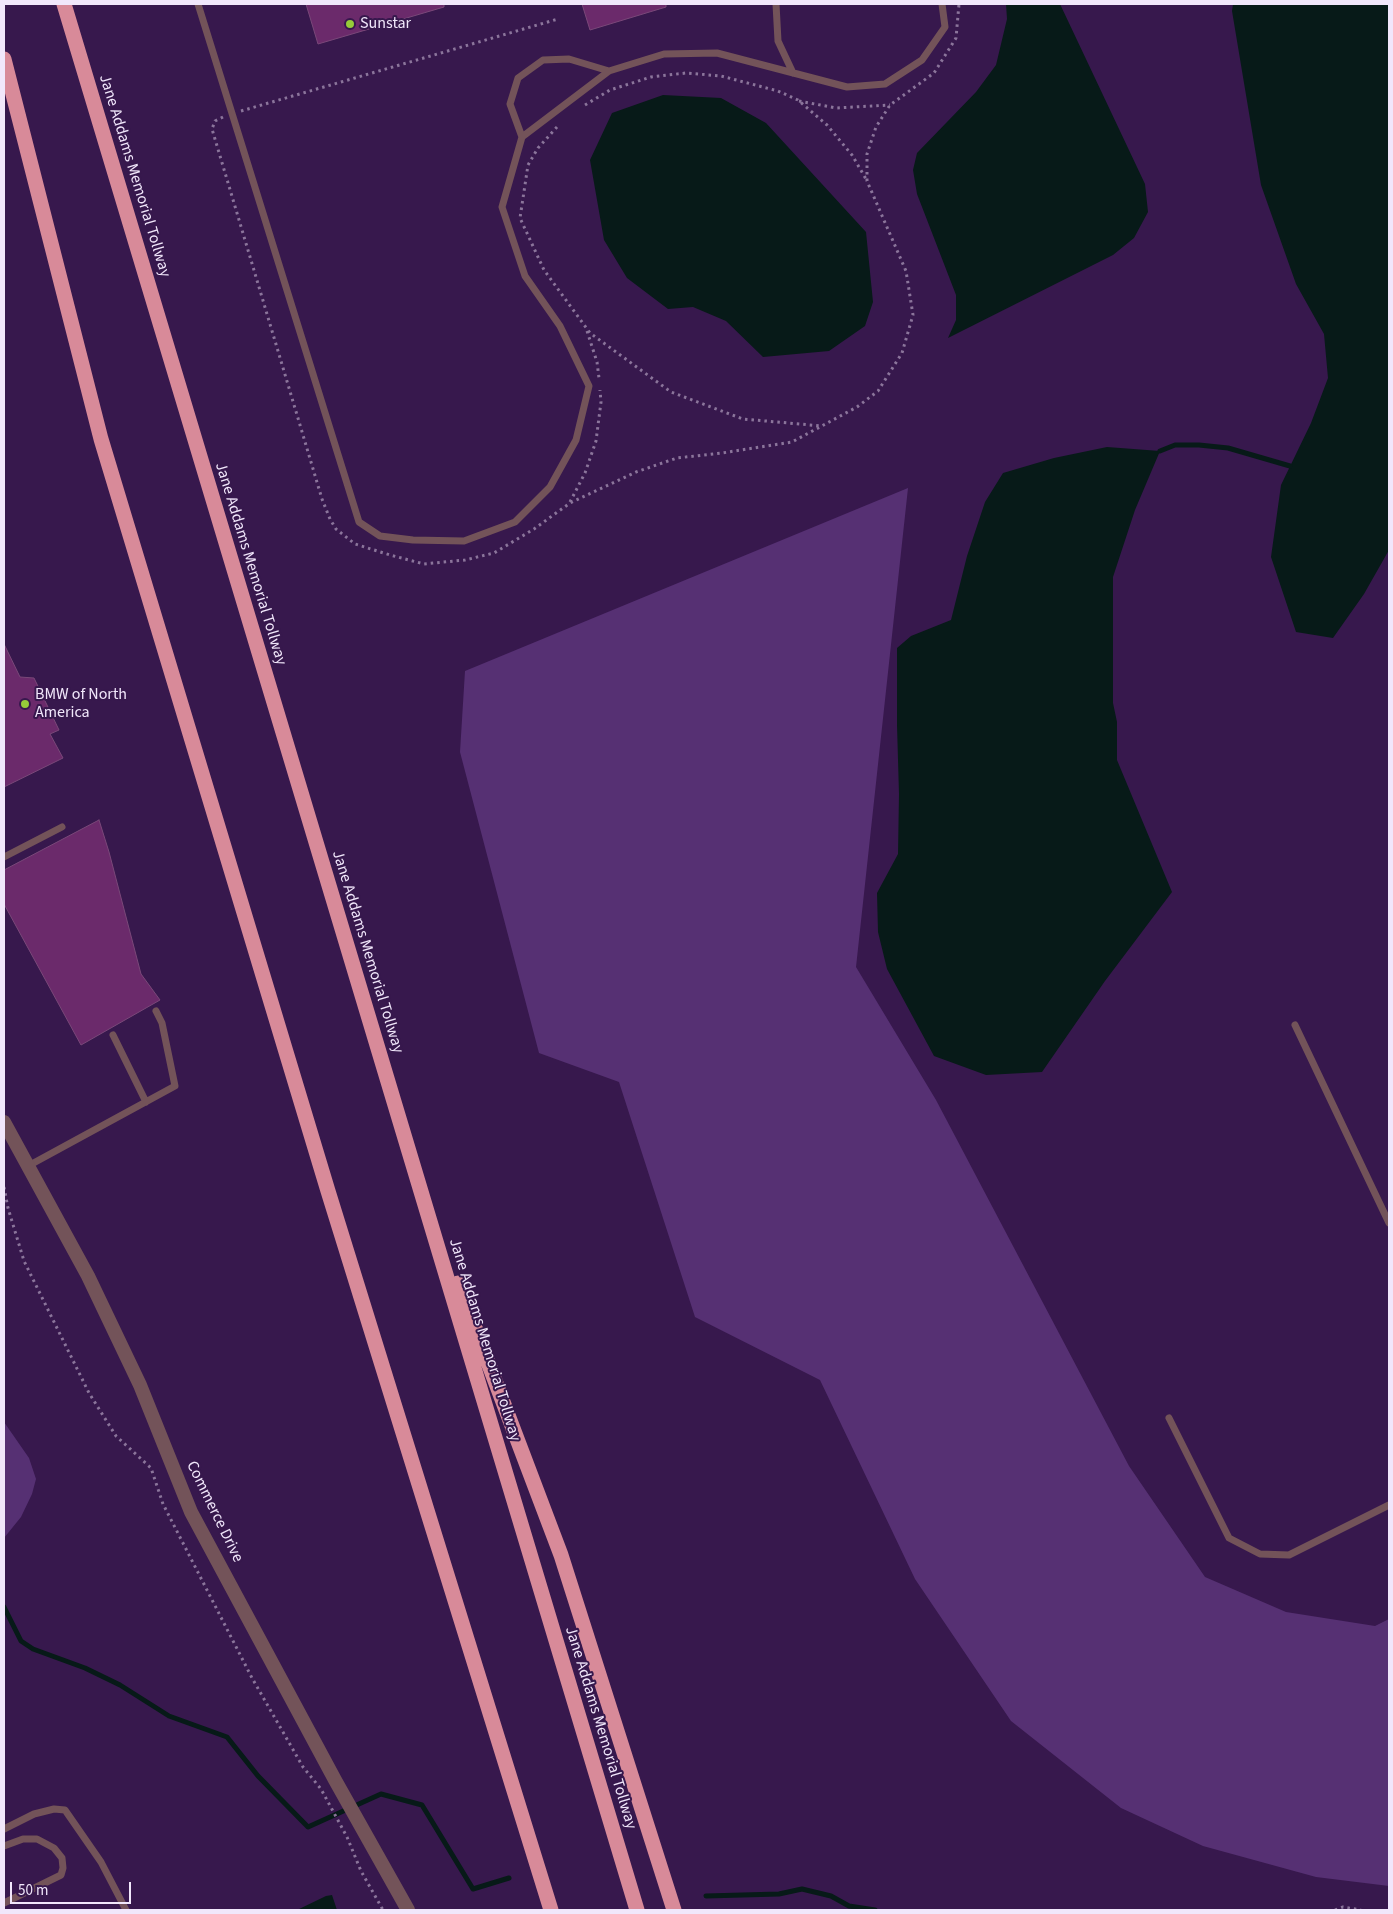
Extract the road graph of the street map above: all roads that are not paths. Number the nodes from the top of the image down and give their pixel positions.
1 (198, 4) edge
2 (776, 4) edge
3 (942, 4) edge
4 (64, 5) edge
5 (4, 59) edge
6 (609, 71) junction
7 (793, 73) junction
8 (522, 137) junction
9 (62, 827) dead end
10 (4, 857) edge
11 (156, 1012) dead end
12 (1295, 1026) dead end
13 (113, 1035) dead end
14 (146, 1102) junction
15 (4, 1122) edge
16 (412, 1162) junction
17 (28, 1166) junction
18 (1389, 1223) edge
19 (1169, 1418) dead end
20 (1389, 1505) edge
21 (4, 1830) edge
22 (4, 1846) edge
23 (4, 1903) edge
24 (126, 1910) edge
25 (408, 1910) edge
26 (551, 1910) edge
27 (636, 1910) edge
28 (674, 1910) edge

1 - 8 lane
2 - 7 lane
3 - 7 lane
4 - 16 highway, Jane Addams Memorial Tollway
5 - 26 highway
6 - 7 lane
6 - 8 lane
6 - 8 lane
9 - 10 lane
11 - 14 lane
12 - 18 lane
13 - 14 lane
14 - 17 lane
15 - 17 street, Commerce Drive
16 - 27 highway, Jane Addams Memorial Tollway
16 - 28 highway
17 - 25 street, Commerce Drive
19 - 20 lane
21 - 24 lane
22 - 23 lane

